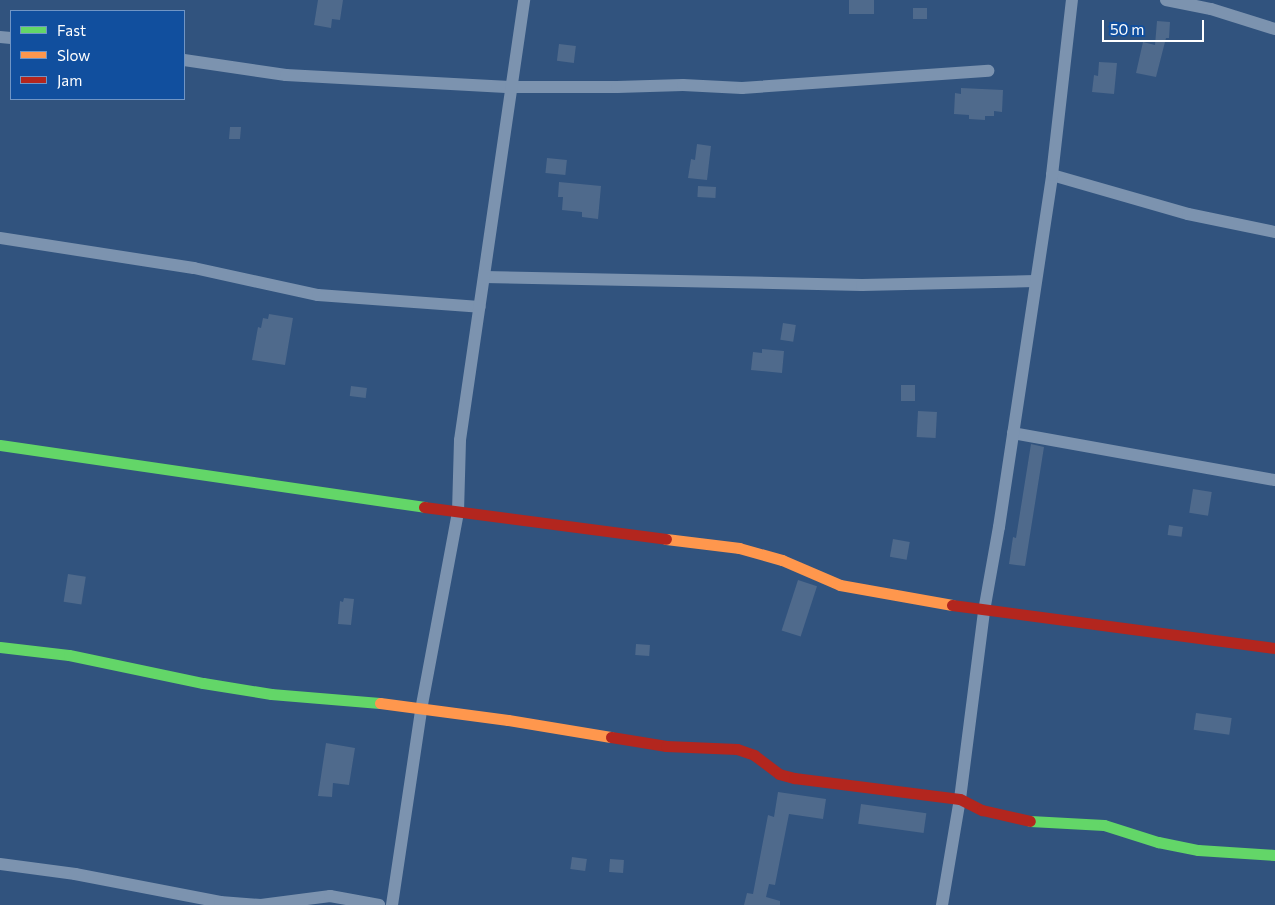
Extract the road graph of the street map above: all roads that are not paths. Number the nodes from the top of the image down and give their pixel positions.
1 (524, 0) edge
2 (1072, 0) edge
3 (1166, 0) edge
4 (1275, 29) edge
5 (185, 60) edge
6 (988, 71) dead end
7 (511, 87) junction
8 (1052, 175) junction
9 (1275, 232) edge
10 (0, 238) edge
11 (484, 277) junction
12 (1035, 281) junction
13 (480, 307) junction
14 (1013, 433) junction
15 (0, 445) edge
16 (1275, 480) edge
17 (458, 512) junction
18 (984, 611) junction
19 (0, 647) edge
20 (1275, 648) edge
21 (421, 710) junction
22 (960, 799) junction
23 (1275, 855) edge
24 (0, 864) edge
25 (379, 905) edge
26 (392, 905) edge
27 (942, 905) edge

1 - 7 street
2 - 8 street
3 - 4 street
5 - 7 street
6 - 7 street
7 - 11 street
8 - 9 street
8 - 12 street
10 - 13 street
11 - 12 street
11 - 13 street
12 - 14 street
13 - 17 street
14 - 16 street
14 - 18 street
15 - 17 street
17 - 18 street
17 - 21 street
18 - 20 street
18 - 22 street
19 - 21 street
21 - 22 street
21 - 26 street
22 - 23 street
22 - 27 street
24 - 25 street

